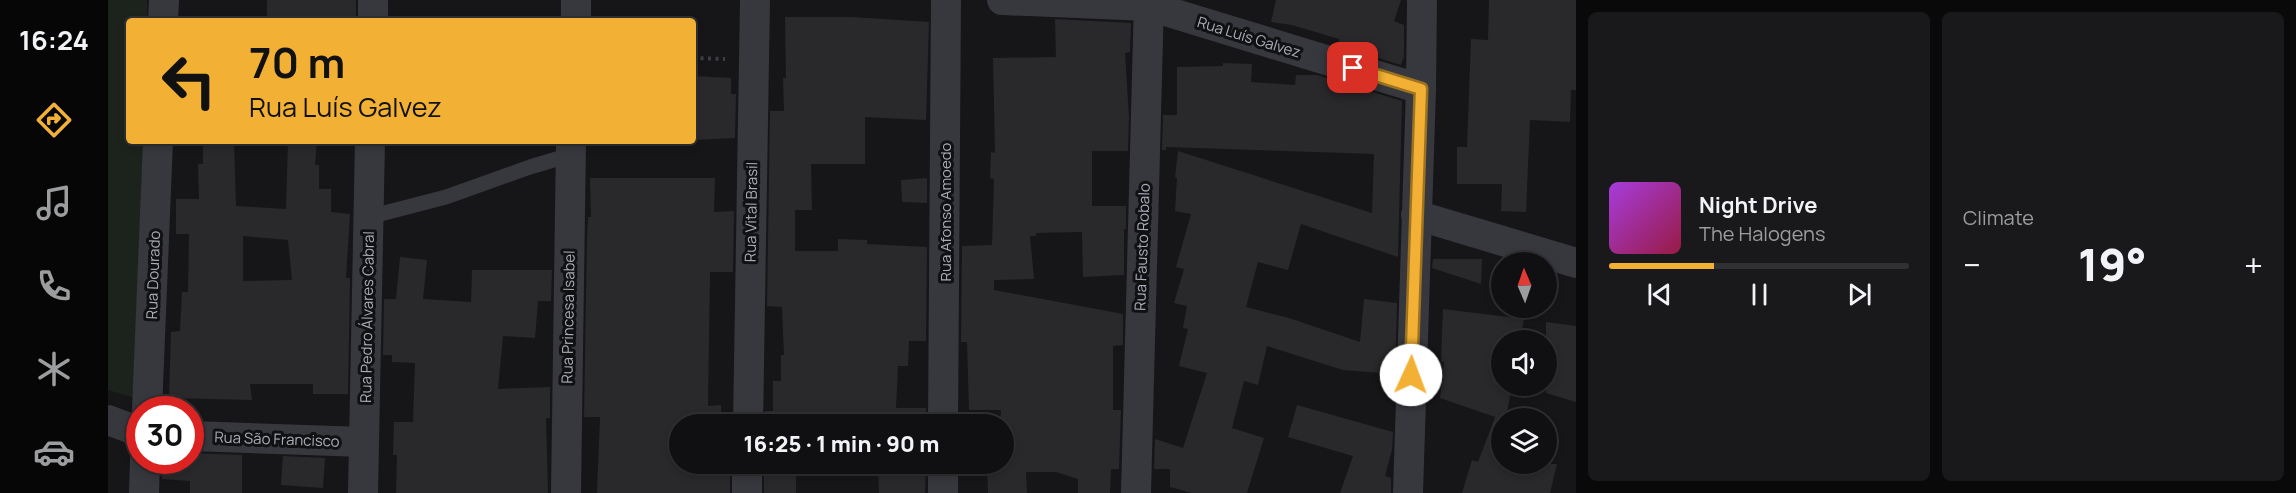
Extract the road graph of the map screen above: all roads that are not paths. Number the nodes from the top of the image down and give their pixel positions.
1 (164, 0) edge
2 (373, 0) edge
3 (576, 0) edge
4 (755, 0) edge
5 (946, 0) edge
6 (1002, 0) edge
7 (1422, 0) edge
8 (1149, 3) edge
9 (163, 18) edge
10 (373, 18) edge
11 (576, 18) edge
12 (1421, 89) junction
13 (158, 144) edge
14 (370, 144) edge
15 (571, 148) edge
16 (1416, 215) junction
17 (369, 217) junction
18 (1576, 263) edge
19 (148, 396) edge
20 (748, 414) edge
21 (943, 414) edge
22 (108, 420) edge
23 (126, 427) edge
24 (204, 436) edge
25 (364, 442) junction
26 (145, 474) edge
27 (747, 474) edge
28 (943, 474) edge
29 (144, 493) edge
30 (363, 493) edge
31 (566, 493) edge
32 (747, 493) edge
33 (943, 493) edge
34 (1136, 493) edge
35 (1408, 493) edge

1 - 9 street
2 - 10 street
3 - 11 street
4 - 20 street, Rua Vital Brasil
5 - 21 street, Rua Afonso Amoedo
6 - 8 street, Rua Luís Galvez
7 - 12 street
8 - 12 street, Rua Luís Galvez
8 - 34 street, Rua Fausto Robalo
12 - 16 street
13 - 19 street, Rua Dourado
14 - 17 street, Rua Pedro Álvares Cabral
15 - 17 lane
15 - 31 street, Rua Princesa Isabel
16 - 18 street
16 - 35 street
17 - 25 street, Rua Pedro Álvares Cabral
22 - 23 street
24 - 25 street, Rua São Francisco
25 - 30 street, Rua Pedro Álvares Cabral
26 - 29 street
27 - 32 street
28 - 33 street

